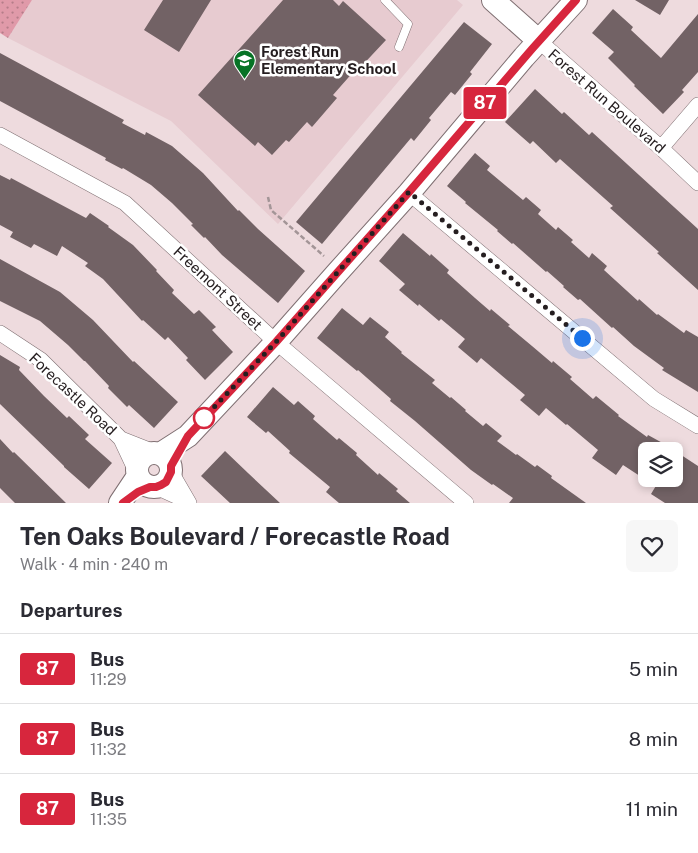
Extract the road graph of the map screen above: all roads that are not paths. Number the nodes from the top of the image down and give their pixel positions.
1 (384, 0) edge
2 (493, 0) edge
3 (576, 0) edge
4 (539, 41) junction
5 (399, 47) dead end
6 (698, 105) edge
7 (0, 135) edge
8 (661, 148) junction
9 (698, 183) edge
10 (409, 192) junction
11 (0, 333) edge
12 (276, 342) junction
13 (698, 426) edge
14 (121, 439) junction
15 (154, 471) junction
16 (188, 502) edge
17 (122, 503) edge
18 (466, 503) edge

1 - 5 lane
2 - 4 street, Forest Run Boulevard
3 - 4 street
4 - 8 street, Forest Run Boulevard
4 - 10 street
6 - 8 street
7 - 12 street, Freemont Street
8 - 9 street, Forest Run Boulevard
10 - 12 street
10 - 13 street
11 - 14 street, Forecastle Road
12 - 15 street
12 - 18 street, Freemont Street
14 - 15 street, Forecastle Road
14 - 15 street, Forecastle Road
15 - 16 street, Forecastle Road
15 - 16 street, Forecastle Road
15 - 17 street

